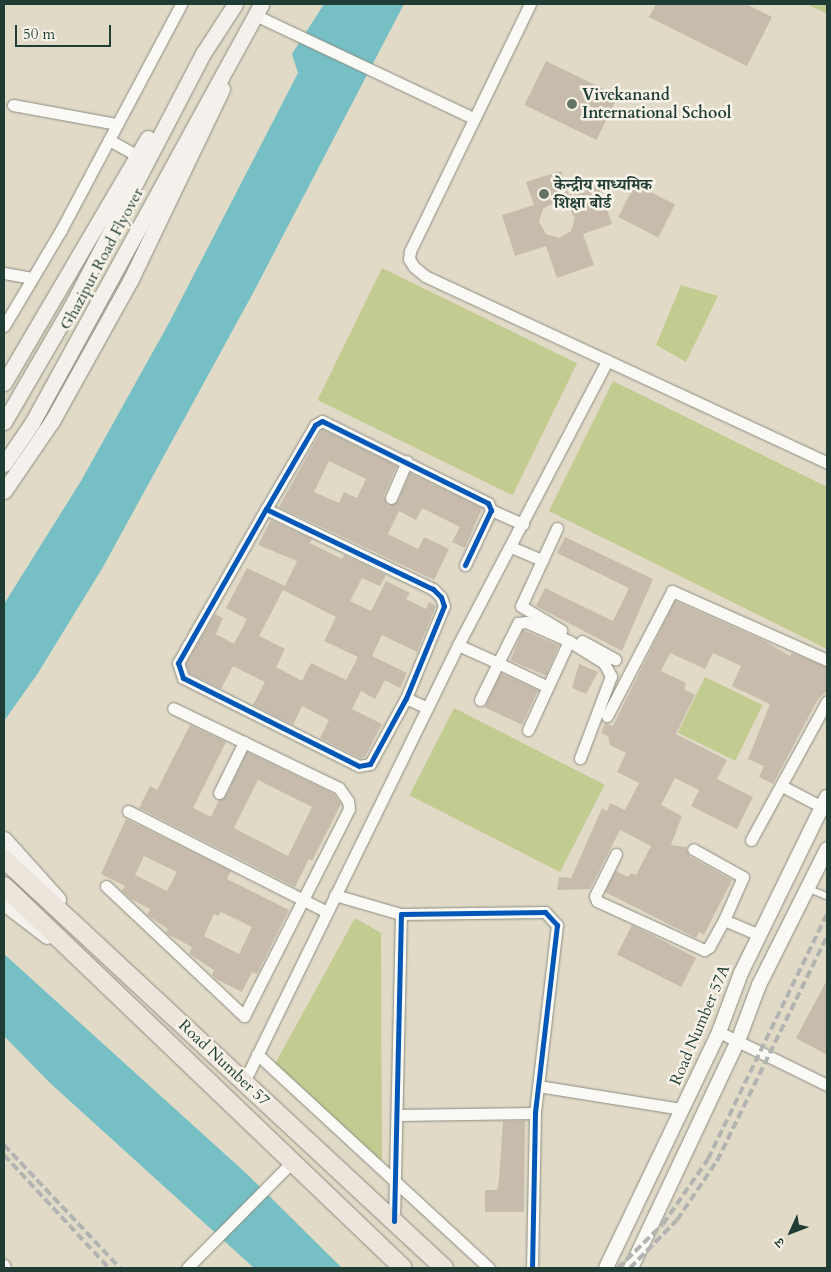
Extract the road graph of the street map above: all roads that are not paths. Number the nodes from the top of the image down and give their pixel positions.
1 (182, 4) edge
2 (235, 4) edge
3 (530, 4) edge
4 (258, 10) edge
5 (204, 52) junction
6 (226, 68) junction
7 (13, 105) dead end
8 (472, 118) junction
9 (117, 124) junction
10 (108, 140) junction
11 (138, 156) junction
12 (4, 273) edge
13 (32, 278) junction
14 (4, 326) edge
15 (607, 361) junction
16 (4, 382) edge
17 (4, 422) edge
18 (407, 461) junction
19 (827, 463) edge
20 (4, 464) edge
21 (4, 491) edge
22 (392, 498) dead end
23 (266, 509) junction
24 (491, 510) junction
25 (523, 524) junction
26 (557, 528) dead end
27 (511, 547) junction
28 (542, 560) junction
29 (465, 565) dead end
30 (569, 641) junction
31 (458, 645) junction
32 (615, 659) dead end
33 (827, 660) edge
34 (498, 663) junction
35 (548, 687) junction
36 (406, 698) junction
37 (480, 700) dead end
38 (827, 700) edge
39 (172, 708) dead end
40 (427, 708) junction
41 (608, 716) dead end
42 (528, 730) dead end
43 (244, 742) junction
44 (580, 758) dead end
45 (782, 786) junction
46 (220, 793) dead end
47 (825, 802) edge
48 (128, 812) dead end
49 (4, 839) edge
50 (751, 840) dead end
51 (693, 849) dead end
52 (827, 849) edge
53 (616, 854) dead end
54 (4, 859) edge
55 (4, 886) edge
56 (106, 886) dead end
57 (807, 888) junction
58 (335, 895) junction
59 (827, 896) edge
60 (303, 901) junction
61 (4, 904) edge
62 (327, 912) junction
63 (400, 914) junction
64 (724, 920) junction
65 (759, 935) junction
66 (106, 954) junction
67 (92, 970) junction
68 (719, 1032) junction
69 (738, 1041) junction
70 (257, 1054) junction
71 (244, 1082) junction
72 (827, 1085) edge
73 (538, 1086) junction
74 (682, 1110) junction
75 (535, 1113) junction
76 (398, 1115) junction
77 (293, 1161) junction
78 (395, 1184) junction
79 (394, 1221) junction
80 (187, 1268) edge
81 (403, 1268) edge
82 (444, 1268) edge
83 (488, 1268) edge
84 (532, 1268) edge
85 (606, 1268) edge
86 (631, 1268) edge

1 - 9 street
2 - 5 main road
3 - 8 street
4 - 6 main road, Ghazipur Road Flyover
4 - 8 street
5 - 11 main road
5 - 17 main road, Ghazipur Road Flyover
6 - 20 main road, Ghazipur Road Flyover
6 - 21 main road
7 - 9 street
8 - 15 street
9 - 10 street
10 - 11 street
10 - 13 street
11 - 16 main road
12 - 13 street
13 - 14 street
15 - 19 street
15 - 25 street
18 - 22 street
18 - 23 street
18 - 24 street
23 - 36 street
23 - 36 street
24 - 25 street
24 - 29 street
25 - 27 street
26 - 28 street
27 - 28 street
27 - 31 street
28 - 32 street
30 - 34 street
30 - 35 street
30 - 44 street
31 - 34 street
31 - 40 street
33 - 41 street
34 - 35 street
34 - 37 street
35 - 42 street
36 - 40 street
38 - 45 street
39 - 43 street
40 - 58 street
43 - 46 street
43 - 60 street
45 - 47 street
45 - 50 street
47 - 65 street, Road Number 57A
48 - 60 street
49 - 66 main road
51 - 64 street
52 - 57 street
53 - 64 street
54 - 66 main road, Road Number 57
55 - 67 main road, Road Number 57
56 - 60 street
57 - 59 lane
57 - 69 street
58 - 62 street
58 - 63 street
60 - 62 street
61 - 67 main road
62 - 70 street
63 - 73 street
63 - 76 street
64 - 65 street
65 - 68 street, Road Number 57A
66 - 71 main road, Road Number 57
67 - 77 main road, Road Number 57
68 - 69 street
68 - 74 street, Road Number 57A
69 - 72 street
69 - 86 street
70 - 71 street
70 - 78 street
71 - 79 main road, Road Number 57
73 - 74 street
73 - 75 street
74 - 85 street, Road Number 57A
75 - 76 street
75 - 84 street
76 - 78 street
77 - 80 street
77 - 81 main road, Road Number 57
78 - 79 street
78 - 83 street
79 - 82 main road, Road Number 57

